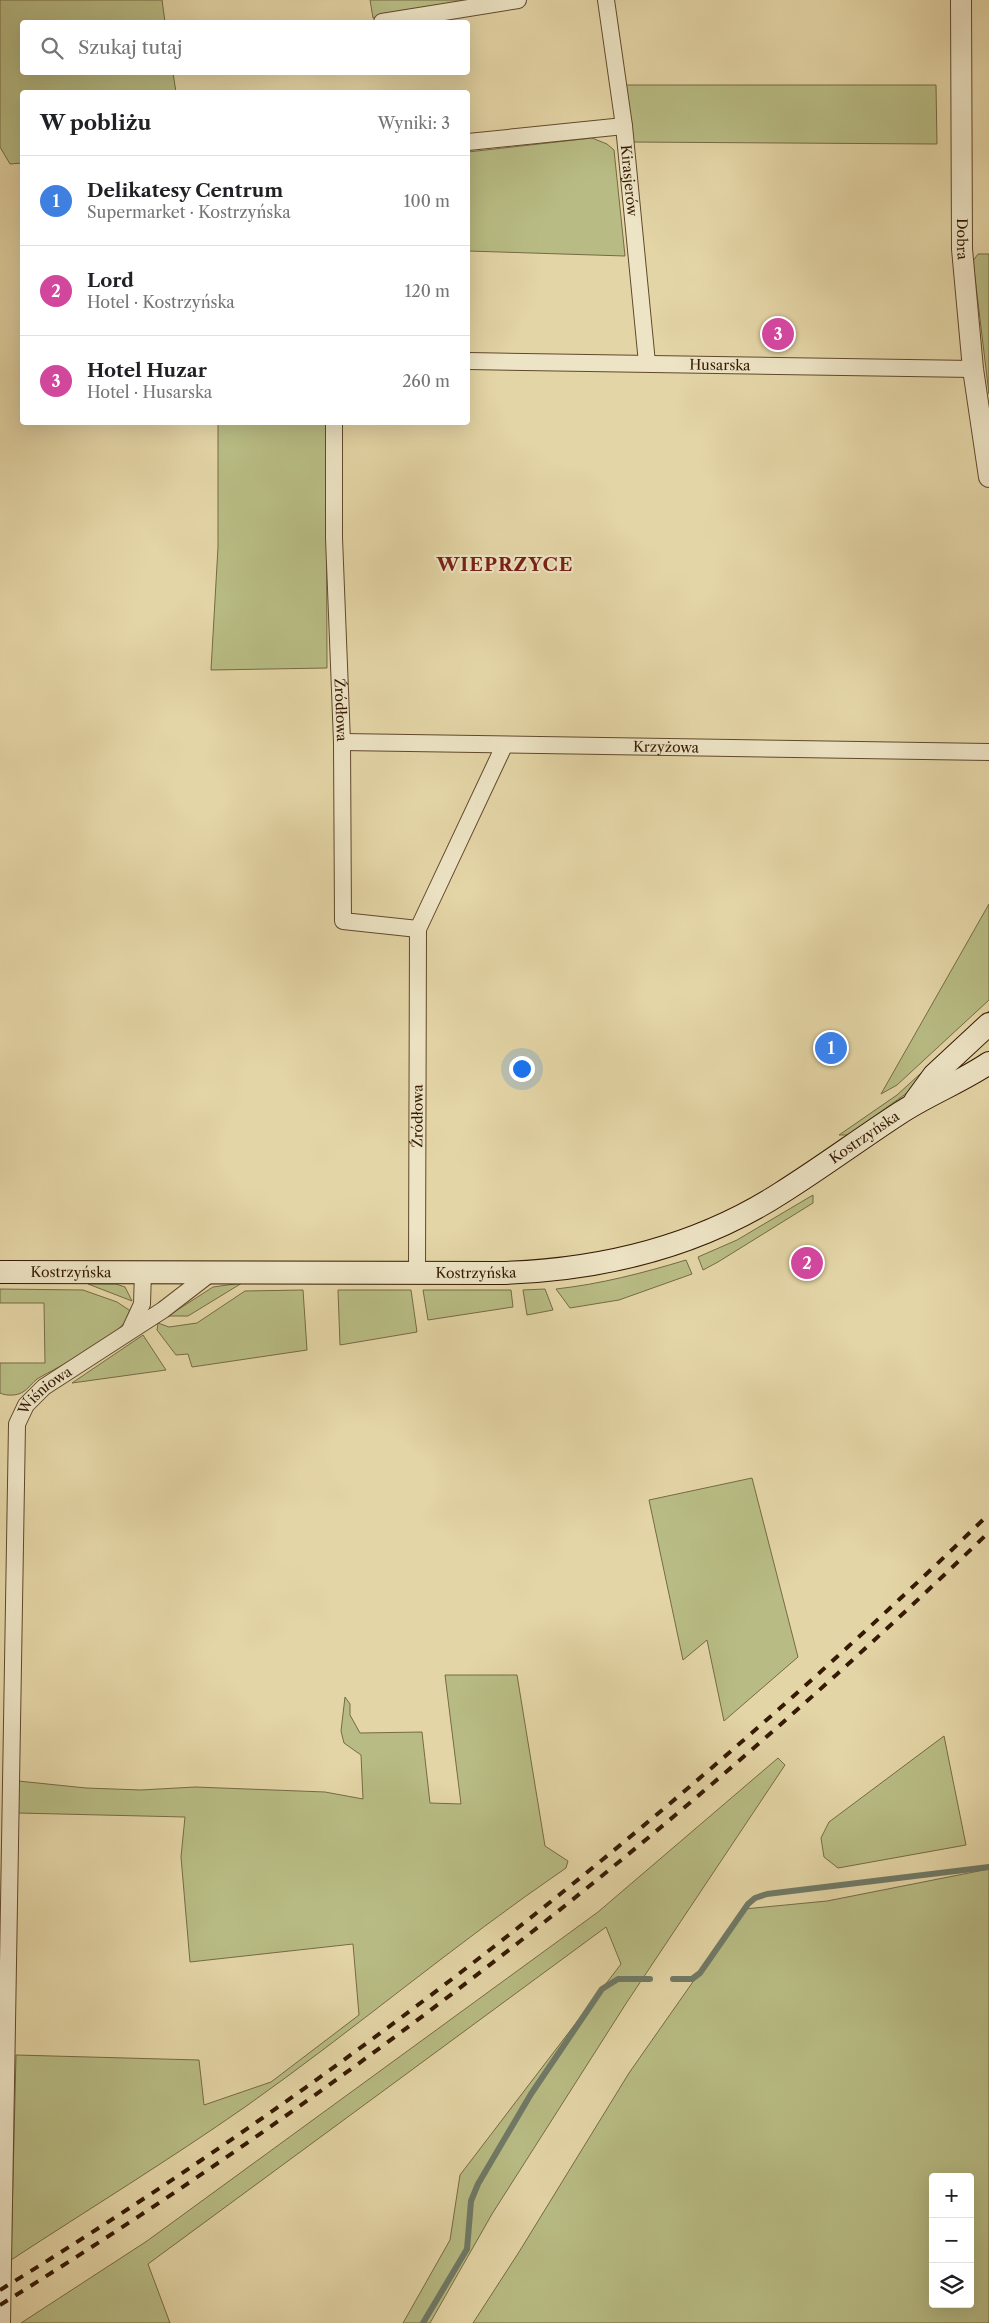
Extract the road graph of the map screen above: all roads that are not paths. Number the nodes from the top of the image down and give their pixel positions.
1 (518, 0) edge
2 (606, 0) edge
3 (961, 0) edge
4 (394, 20) edge
5 (624, 126) junction
6 (470, 142) edge
7 (470, 361) edge
8 (648, 363) junction
9 (973, 369) junction
10 (334, 425) edge
11 (989, 477) edge
12 (342, 742) junction
13 (504, 746) junction
14 (989, 752) edge
15 (418, 929) junction
16 (989, 1024) edge
17 (989, 1063) edge
18 (911, 1106) junction
19 (0, 1272) edge
20 (143, 1272) junction
21 (417, 1272) junction
22 (211, 1273) junction
23 (130, 1330) junction
24 (2, 2323) edge

1 - 4 street
2 - 5 street, Kirasjerów
3 - 9 street, Dobra
5 - 6 street
5 - 8 street, Kirasjerów
7 - 8 street, Husarska
8 - 9 street, Husarska
9 - 11 street, Dobra
10 - 12 street, Źródłowa
12 - 13 street, Krzyżowa
12 - 15 street, Źródłowa
13 - 14 street, Krzyżowa
13 - 15 street, Źródłowa
15 - 21 street, Źródłowa
16 - 18 main road, Kostrzyńska
17 - 18 main road, Kostrzyńska
18 - 21 main road, Kostrzyńska
19 - 20 main road, Kostrzyńska
20 - 22 main road, Kostrzyńska
20 - 23 street
21 - 22 main road, Kostrzyńska
22 - 23 street, Wiśniowa
23 - 24 street, Wiśniowa

